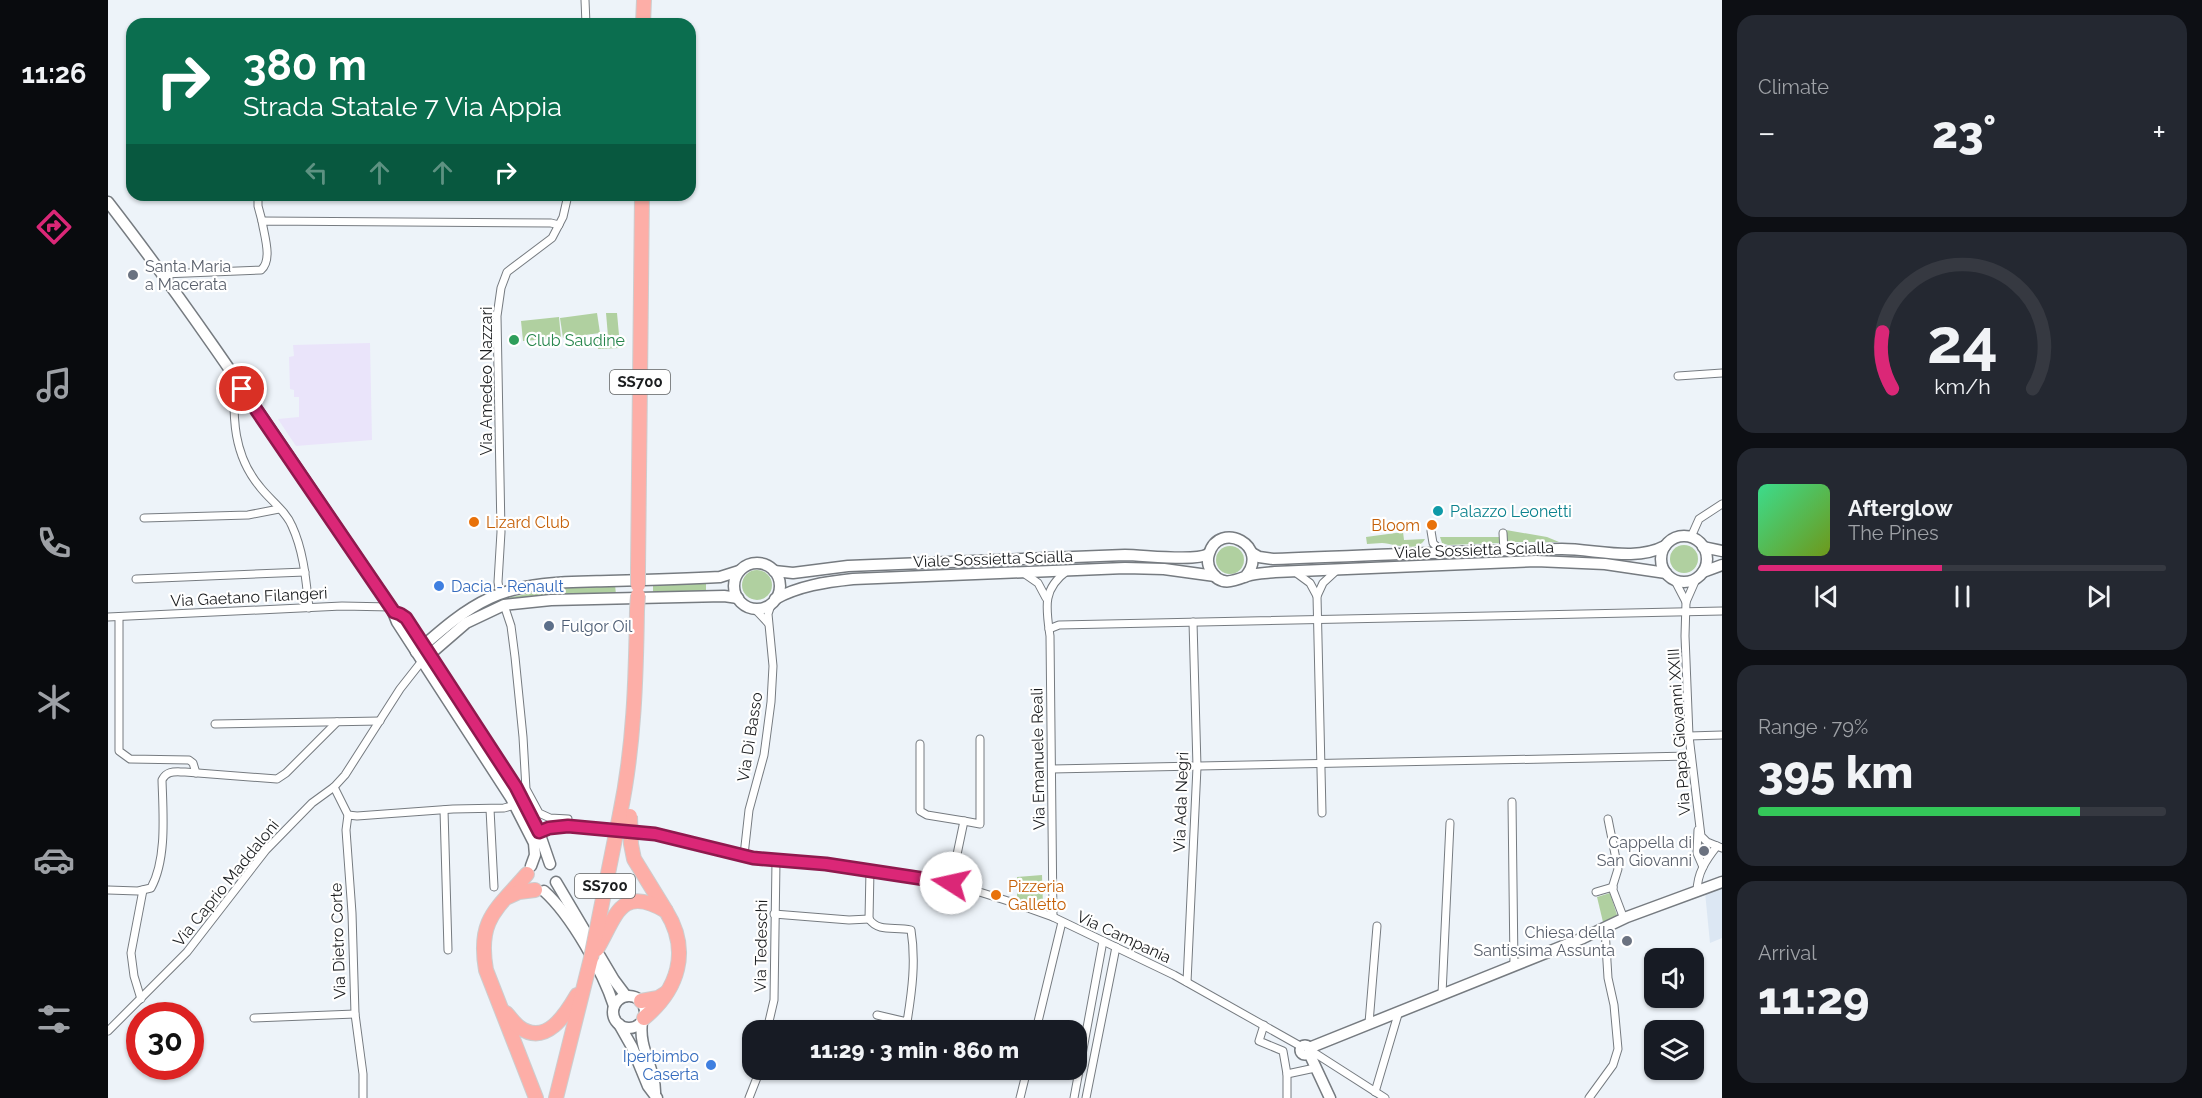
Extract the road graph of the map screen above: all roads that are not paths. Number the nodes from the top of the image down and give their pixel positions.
1 (585, 0) edge
2 (644, 0) edge
3 (586, 18) edge
4 (643, 18) edge
5 (258, 201) edge
6 (566, 201) edge
7 (642, 201) edge
8 (108, 202) edge
9 (262, 221) junction
10 (559, 225) junction
11 (163, 274) junction
12 (1722, 373) edge
13 (1678, 376) dead end
14 (234, 378) junction
15 (1722, 504) edge
16 (279, 509) junction
17 (144, 518) dead end
18 (1503, 534) dead end
19 (1691, 537) junction
20 (1665, 546) junction
21 (1704, 547) junction
22 (1504, 551) junction
23 (1722, 551) edge
24 (1252, 553) junction
25 (1445, 553) junction
26 (1208, 554) junction
27 (1420, 554) junction
28 (1722, 566) edge
29 (1337, 570) junction
30 (739, 571) junction
31 (774, 571) junction
32 (1067, 571) junction
33 (1293, 571) junction
34 (305, 572) junction
35 (1022, 573) junction
36 (1700, 575) junction
37 (1215, 576) junction
38 (1670, 576) junction
39 (1245, 577) junction
40 (136, 579) dead end
41 (1317, 596) junction
42 (738, 598) junction
43 (502, 599) junction
44 (773, 601) junction
45 (1047, 601) junction
46 (1686, 602) junction
47 (309, 608) junction
48 (754, 608) junction
49 (393, 610) junction
50 (1722, 611) edge
51 (1686, 612) junction
52 (119, 616) junction
53 (108, 617) edge
54 (1317, 620) junction
55 (1193, 622) junction
56 (768, 623) junction
57 (1049, 629) junction
58 (423, 653) junction
59 (380, 721) junction
60 (336, 722) junction
61 (215, 724) dead end
62 (1722, 735) edge
63 (1689, 736) junction
64 (980, 740) dead end
65 (920, 744) dead end
66 (1691, 756) junction
67 (1321, 764) junction
68 (1197, 767) junction
69 (1052, 769) junction
70 (525, 772) junction
71 (199, 774) junction
72 (512, 780) junction
73 (334, 787) junction
74 (1512, 802) dead end
75 (515, 806) junction
76 (490, 809) junction
77 (444, 810) junction
78 (1322, 813) dead end
79 (348, 815) junction
80 (625, 815) junction
81 (1608, 819) dead end
82 (963, 821) junction
83 (1450, 823) dead end
84 (1699, 824) junction
85 (568, 826) junction
86 (539, 832) junction
87 (1719, 847) edge
88 (744, 855) junction
89 (776, 861) junction
90 (550, 864) junction
91 (1703, 867) junction
92 (529, 870) junction
93 (870, 870) junction
94 (556, 882) junction
95 (1722, 882) edge
96 (951, 883) junction
97 (494, 887) dead end
98 (1613, 887) junction
99 (108, 890) edge
100 (143, 890) junction
101 (540, 891) junction
102 (1596, 892) dead end
103 (1697, 892) junction
104 (500, 904) junction
105 (666, 911) junction
106 (774, 914) junction
107 (1053, 917) junction
108 (869, 919) junction
109 (1624, 919) junction
110 (1062, 922) junction
111 (1377, 926) dead end
112 (1605, 929) junction
113 (1103, 941) junction
114 (1116, 947) junction
115 (448, 950) dead end
116 (591, 958) junction
117 (1514, 966) junction
118 (1187, 982) junction
119 (584, 983) junction
120 (668, 992) junction
121 (1442, 994) junction
122 (626, 996) junction
123 (141, 999) junction
124 (641, 1001) junction
125 (614, 1006) junction
126 (501, 1007) junction
127 (1400, 1011) junction
128 (355, 1014) junction
129 (877, 1015) dead end
130 (254, 1018) dead end
131 (643, 1020) junction
132 (770, 1020) edge
133 (1038, 1020) edge
134 (1369, 1023) junction
135 (619, 1024) junction
136 (1264, 1026) junction
137 (108, 1031) edge
138 (1307, 1050) junction
139 (1315, 1068) junction
140 (1287, 1074) junction
141 (756, 1080) edge
142 (1024, 1080) edge
143 (1376, 1092) junction
144 (656, 1096) edge
145 (363, 1098) edge
146 (536, 1098) edge
147 (556, 1098) edge
148 (749, 1098) edge
149 (1020, 1098) edge
150 (1074, 1098) edge
151 (1086, 1098) edge
152 (1287, 1098) edge
153 (1330, 1098) edge
154 (1385, 1098) edge
155 (1589, 1098) edge

1 - 3 street
2 - 4 highway
5 - 9 street
6 - 10 street, Via Amedeo Nazzari
7 - 80 highway, SS700, bridge
8 - 11 street
9 - 10 street
9 - 11 street
10 - 43 street, Via Amedeo Nazzari
11 - 14 street
12 - 13 street
14 - 16 street
14 - 49 street
15 - 19 street
16 - 17 street
16 - 34 street
18 - 22 street
19 - 20 street, Viale Sossietta Scialla
19 - 21 street
20 - 22 street, Viale Sossietta Scialla
20 - 38 street
21 - 23 street
21 - 36 street
22 - 25 street, Viale Sossietta Scialla
24 - 26 street, Viale Sossietta Scialla
24 - 27 street, Viale Sossietta Scialla
24 - 39 street
25 - 27 street, Viale Sossietta Scialla
25 - 27 street
26 - 31 street, Viale Sossietta Scialla
26 - 37 street
28 - 36 street, Viale Sossietta Scialla
29 - 33 street, Viale Sossietta Scialla
29 - 38 street, Viale Sossietta Scialla
29 - 41 street
30 - 31 street, Viale Sossietta Scialla
30 - 42 street
30 - 43 street, Viale Sossietta Scialla
31 - 44 street
32 - 35 street, Viale Sossietta Scialla
32 - 37 street, Viale Sossietta Scialla
32 - 45 street
33 - 39 street, Viale Sossietta Scialla
33 - 41 street
34 - 40 street
34 - 47 street
35 - 44 street, Viale Sossietta Scialla
35 - 45 street
36 - 38 street, Viale Sossietta Scialla
36 - 46 street, Via Papa Giovanni XXIII
37 - 39 street, Viale Sossietta Scialla
38 - 46 street, Via Papa Giovanni XXIII
41 - 54 street
42 - 43 street, Viale Sossietta Scialla
42 - 48 street, Viale Sossietta Scialla
43 - 58 street, Viale Sossietta Scialla
43 - 70 street, Via Amedeo Nazzari
44 - 48 street, Viale Sossietta Scialla
44 - 56 street, Via Di Basso
45 - 57 street, Via Emanuele Reali
46 - 51 street, Via Papa Giovanni XXIII
47 - 49 street, Via Gaetano Filangeri
47 - 52 street, Via Gaetano Filangeri
48 - 56 street
49 - 58 street
50 - 51 street
51 - 54 street
51 - 63 street, Via Papa Giovanni XXIII
52 - 53 street, Via Gaetano Filangeri
52 - 71 street
54 - 55 street
54 - 67 street
55 - 57 street
55 - 68 street, Via Ada Negri
56 - 88 street, Via Di Basso
57 - 69 street, Via Emanuele Reali
58 - 59 street, Via Caprio Maddaloni
58 - 72 street
58 - 75 street
59 - 60 street
59 - 73 street, Via Caprio Maddaloni
60 - 61 street
60 - 71 street
62 - 63 street
63 - 66 street, Via Papa Giovanni XXIII
64 - 82 street
65 - 82 street
66 - 67 street
66 - 84 street, Via Papa Giovanni XXIII
67 - 68 street
67 - 78 street
68 - 69 street
68 - 118 street, Via Ada Negri
69 - 107 street, Via Emanuele Reali
70 - 72 street
70 - 85 street, Via Campania
71 - 100 street
72 - 86 street
73 - 79 street, Via Dietro Corte
73 - 123 street, Via Caprio Maddaloni
74 - 117 street
75 - 76 street
75 - 92 street
76 - 77 street
76 - 97 street
77 - 79 street
77 - 115 street
79 - 128 street, Via Dietro Corte
80 - 105 highway, SS700, bridge
80 - 116 highway, SS700, bridge
81 - 98 street
82 - 96 street
83 - 121 street
84 - 87 street, Via Papa Giovanni XXIII
84 - 91 street, Via Papa Giovanni XXIII
85 - 86 street, Via Campania
85 - 88 street, Via Campania
86 - 90 street
87 - 91 street
88 - 89 street, Via Campania
89 - 93 street, Via Campania
89 - 106 street, Via Tedeschi
90 - 92 street
90 - 94 street
91 - 103 street
92 - 101 street
92 - 104 highway, SS700
93 - 96 street, Via Campania
93 - 108 street
94 - 101 street
94 - 122 street
95 - 103 street
96 - 107 street, Via Campania
98 - 102 street
98 - 109 street
99 - 100 street
100 - 123 street
101 - 104 highway
101 - 125 street
103 - 109 street
104 - 126 highway, SS700
105 - 116 highway, SS700, bridge
105 - 120 highway, SS700
106 - 108 street
106 - 132 street, Via Tedeschi
107 - 110 street, Via Campania
108 - 129 street
109 - 112 street
110 - 113 street, Via Campania
110 - 133 street
111 - 134 street
112 - 117 street
112 - 155 street
113 - 114 street, Via Campania
113 - 150 street
114 - 118 street, Via Campania
114 - 151 street
116 - 119 highway, SS700
117 - 121 street
118 - 136 street, Via Campania
119 - 126 highway, SS700
119 - 147 highway, SS700
120 - 124 highway
120 - 131 highway
121 - 127 street
122 - 124 street
122 - 125 street
123 - 137 street, Via Caprio Maddaloni
124 - 131 street
125 - 135 street
126 - 146 highway
127 - 134 street
127 - 143 street
128 - 130 street
128 - 145 street, Via Dietro Corte
131 - 135 street
131 - 144 street
134 - 138 street
135 - 144 street
136 - 138 street, Via Campania
136 - 140 street
138 - 139 street
138 - 143 street, Via Campania
139 - 140 street
139 - 153 street
140 - 152 street
141 - 148 street
142 - 149 street
143 - 154 street, Via Campania

